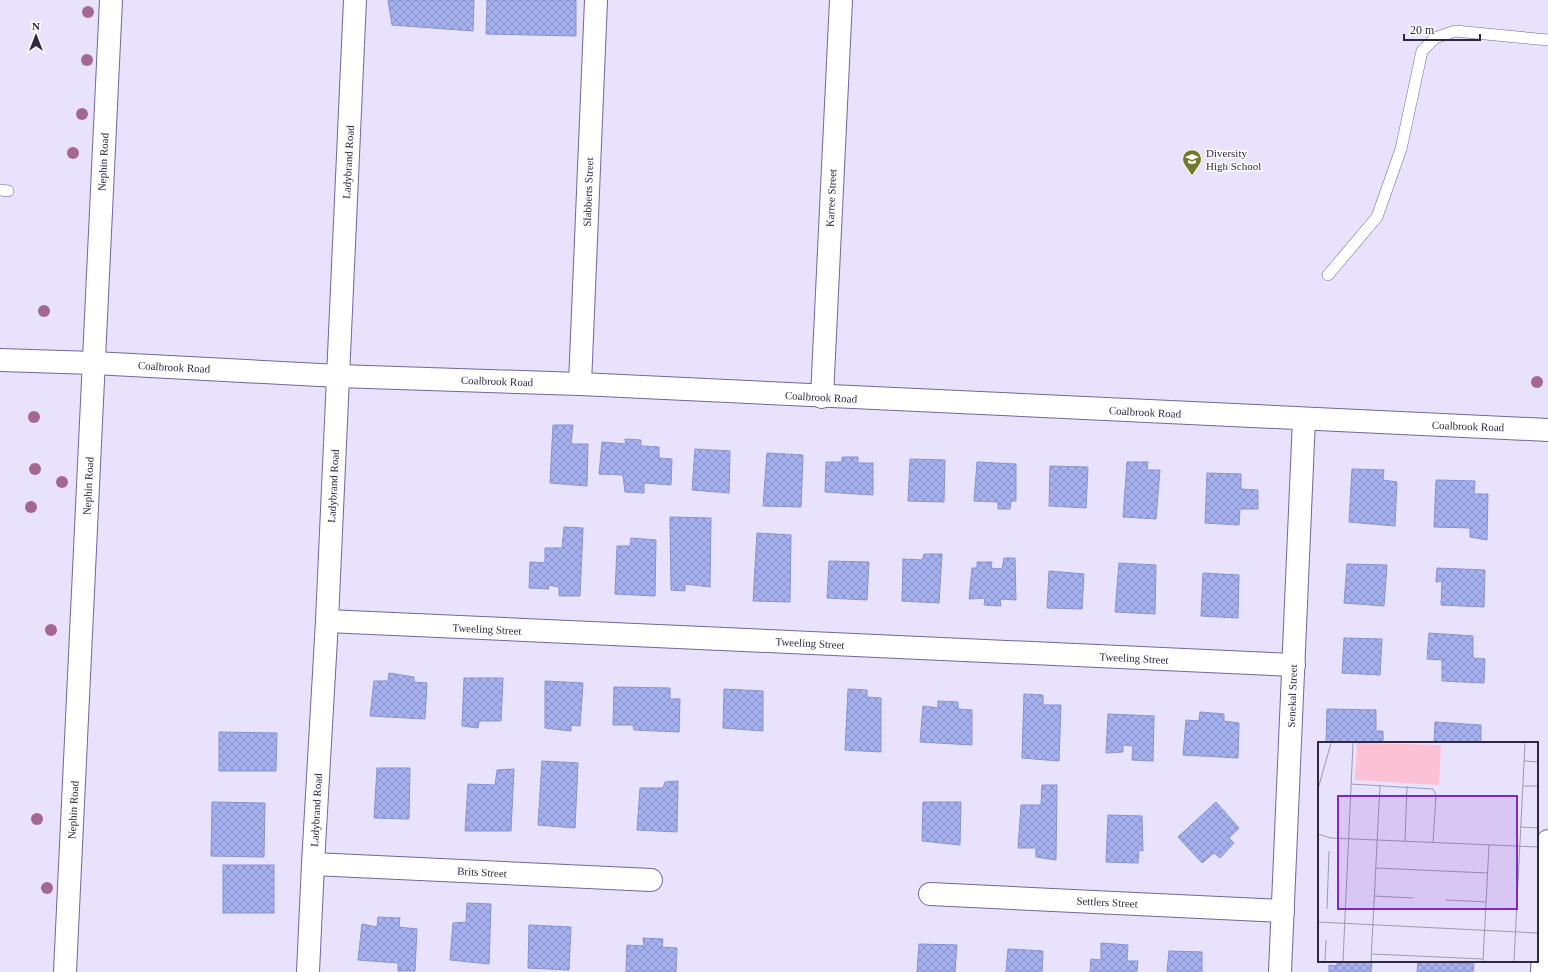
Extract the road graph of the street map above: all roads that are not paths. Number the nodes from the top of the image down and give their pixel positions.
1 (111, 0) edge
2 (355, 0) edge
3 (596, 0) edge
4 (841, 0) edge
5 (1548, 40) edge
6 (1328, 275) dead end
7 (0, 360) edge
8 (94, 363) junction
9 (338, 376) junction
10 (580, 384) junction
11 (822, 397) junction
12 (1304, 419) junction
13 (1548, 430) edge
14 (327, 621) junction
15 (1294, 665) junction
16 (1548, 841) edge
17 (313, 864) junction
18 (651, 880) dead end
19 (930, 894) dead end
20 (1283, 911) junction
21 (65, 972) edge
22 (308, 972) edge
23 (1280, 972) edge
24 (1542, 972) edge

1 - 8 street, Nephin Road
2 - 9 street, Ladybrand Road
3 - 10 street, Slabberts Street
4 - 11 street, Karree Street
5 - 6 lane
7 - 8 street, Coalbrook Road
8 - 9 street, Coalbrook Road
8 - 21 street, Nephin Road
9 - 10 street, Coalbrook Road
9 - 14 street, Ladybrand Road
10 - 11 street, Coalbrook Road
11 - 12 street, Coalbrook Road
12 - 13 street, Coalbrook Road
12 - 15 street, Senekal Street
14 - 15 street, Tweeling Street
14 - 17 street, Ladybrand Road
15 - 20 street, Senekal Street
16 - 24 street
17 - 18 street, Brits Street
17 - 22 street, Ladybrand Road
19 - 20 street, Settlers Street
20 - 23 street, Senekal Street

